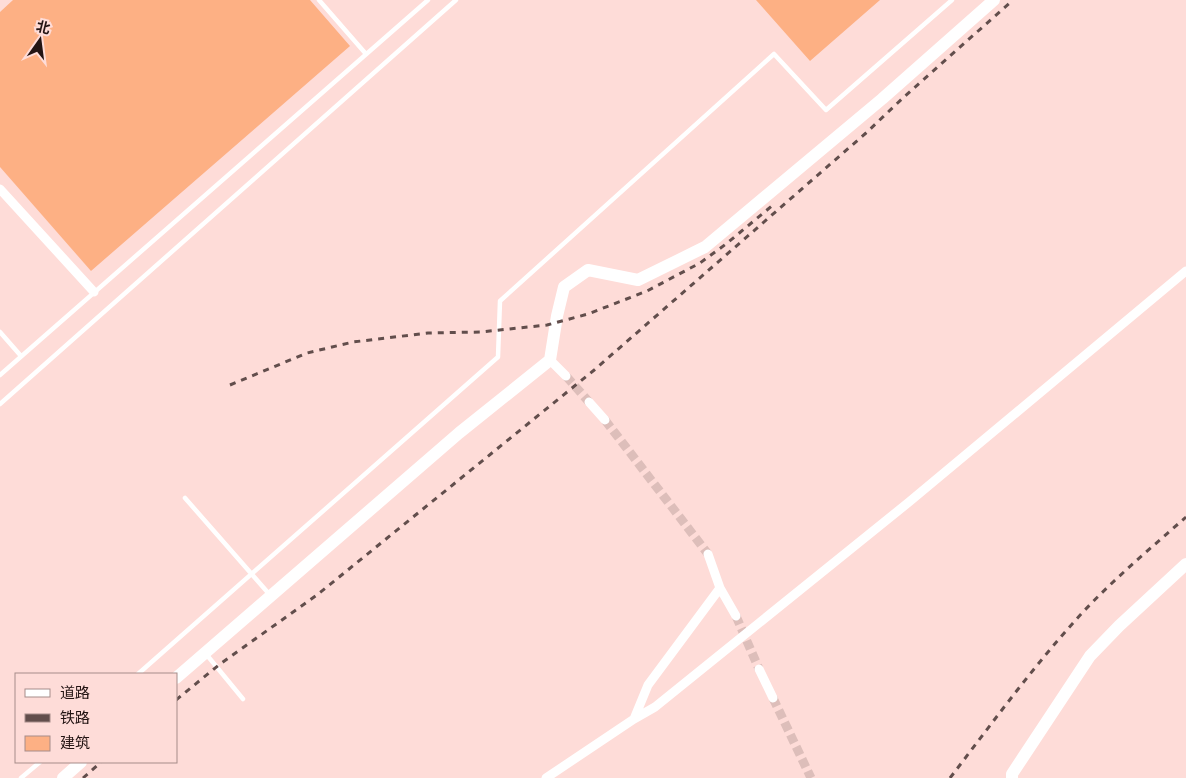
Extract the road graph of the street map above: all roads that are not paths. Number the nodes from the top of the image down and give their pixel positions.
1 (319, 0) edge
2 (428, 0) edge
3 (456, 0) edge
4 (952, 0) edge
5 (994, 0) edge
6 (366, 54) junction
7 (0, 189) edge
8 (1186, 271) edge
9 (94, 292) junction
10 (0, 332) edge
11 (21, 356) junction
12 (550, 360) junction
13 (0, 375) edge
14 (566, 376) tunnel mouth
15 (589, 402) tunnel mouth
16 (0, 404) edge
17 (605, 420) tunnel mouth
18 (185, 498) dead end
19 (708, 554) tunnel mouth
20 (1186, 564) edge
21 (251, 574) junction
22 (720, 588) junction
23 (271, 596) junction
24 (736, 616) tunnel mouth
25 (205, 653) junction
26 (759, 668) tunnel mouth
27 (139, 673) edge
28 (178, 676) edge
29 (773, 698) tunnel mouth
30 (243, 699) dead end
31 (634, 719) junction
32 (39, 763) edge
33 (80, 763) edge
34 (21, 778) edge
35 (62, 778) edge
36 (546, 778) edge
37 (1012, 778) edge

1 - 6 lane
2 - 6 lane
3 - 16 lane
4 - 21 lane
5 - 12 street
6 - 9 lane
7 - 9 street
8 - 31 street
9 - 11 lane
10 - 11 lane
11 - 13 lane
12 - 14 street
12 - 23 street
15 - 17 street
18 - 21 lane
19 - 22 street
20 - 37 street
21 - 23 lane
21 - 27 lane
22 - 24 street
22 - 31 street
23 - 25 street
25 - 28 street
25 - 30 lane
26 - 29 street
31 - 36 street
32 - 34 lane
33 - 35 street

